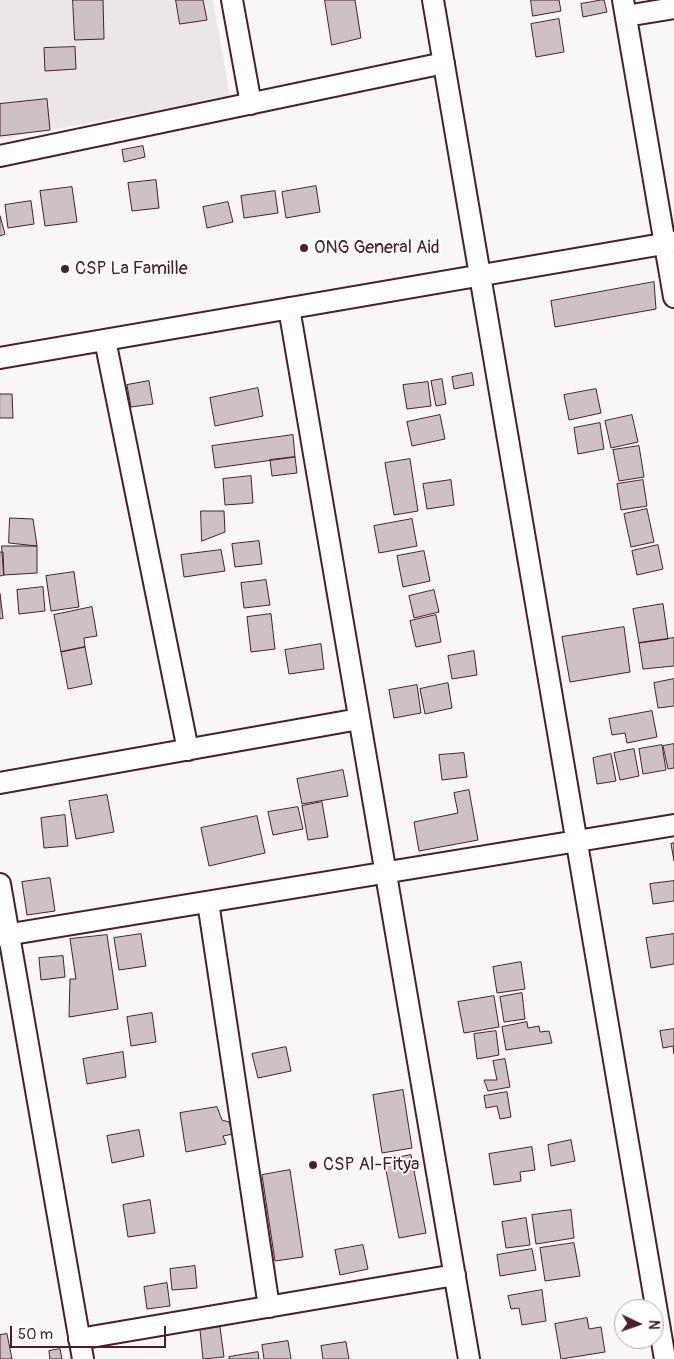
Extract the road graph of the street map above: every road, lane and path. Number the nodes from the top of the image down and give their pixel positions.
1 (232, 0) edge
2 (433, 0) edge
3 (624, 8) edge
4 (674, 8) edge
5 (444, 63) junction
6 (252, 104) junction
7 (0, 156) edge
8 (669, 243) edge
9 (480, 276) junction
10 (674, 297) edge
11 (289, 308) junction
12 (105, 340) junction
13 (0, 358) edge
14 (360, 720) junction
15 (188, 750) junction
16 (0, 783) edge
17 (674, 825) edge
18 (577, 841) junction
19 (386, 872) junction
20 (0, 884) edge
21 (208, 902) junction
22 (4, 936) edge
23 (455, 1275) junction
24 (269, 1307) junction
25 (79, 1339) junction
26 (83, 1359) edge
27 (470, 1359) edge
28 (665, 1359) edge

1 - 6 street
2 - 5 street
3 - 4 street
3 - 8 street
5 - 6 street
5 - 9 street
6 - 7 street
8 - 9 street
8 - 10 street
9 - 11 street
9 - 18 street
11 - 12 street
11 - 14 street
12 - 13 street
12 - 15 street
14 - 15 street
14 - 19 street
15 - 16 street
17 - 18 street
18 - 19 street
18 - 28 street
19 - 21 street
19 - 23 street
20 - 22 street
21 - 22 street
21 - 24 street
22 - 25 street
23 - 24 street
23 - 27 street
24 - 25 street
25 - 26 street

